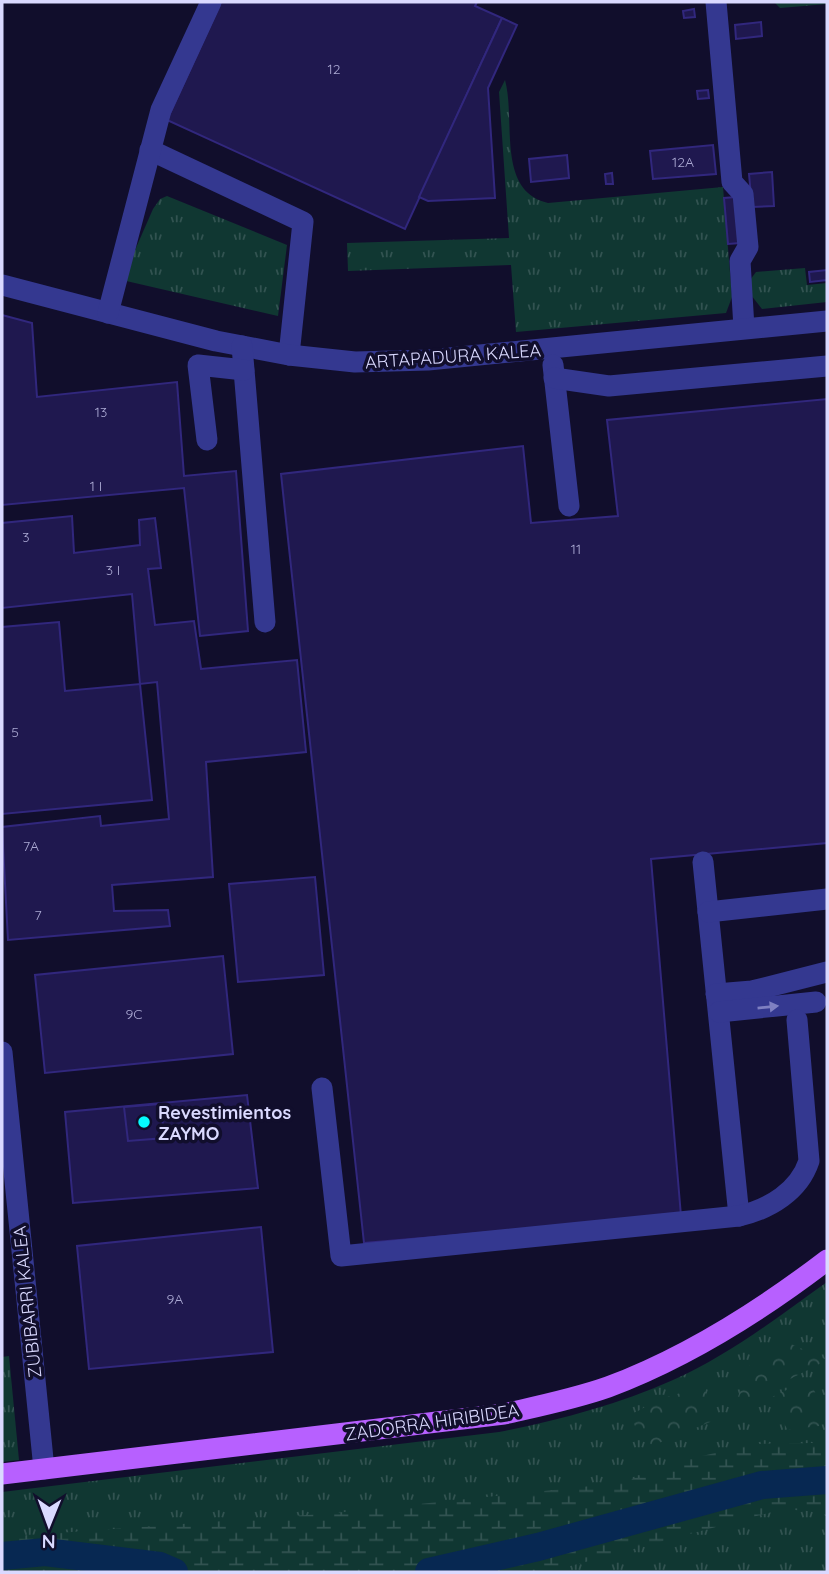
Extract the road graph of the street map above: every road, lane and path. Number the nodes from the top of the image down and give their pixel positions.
1 (211, 2) edge
2 (716, 2) edge
3 (150, 150) junction
4 (2, 285) edge
5 (108, 313) junction
6 (827, 321) edge
7 (744, 328) junction
8 (242, 346) junction
9 (551, 349) junction
10 (289, 355) junction
11 (827, 366) edge
12 (244, 370) junction
13 (554, 378) junction
14 (207, 440) dead end
15 (569, 506) dead end
16 (265, 622) dead end
17 (704, 862) dead end
18 (827, 899) edge
19 (708, 912) junction
20 (827, 972) edge
21 (771, 986) junction
22 (718, 1003) junction
23 (813, 1004) edge
24 (2, 1052) edge
25 (322, 1088) dead end
26 (739, 1216) junction
27 (827, 1260) edge
28 (44, 1469) junction
29 (2, 1474) edge

1 - 3 street
2 - 7 street
3 - 5 street
3 - 10 street
4 - 5 street, ARTAPADURA KALEA
5 - 8 street, ARTAPADURA KALEA
6 - 7 street, ARTAPADURA KALEA
7 - 9 street, ARTAPADURA KALEA
8 - 10 street, ARTAPADURA KALEA
8 - 12 street
9 - 10 street, ARTAPADURA KALEA
9 - 13 street
11 - 13 street
12 - 14 street
12 - 16 street
13 - 15 street
17 - 19 street
18 - 19 street
19 - 22 street
20 - 21 street
21 - 22 street
21 - 23 street
22 -> 23 street
22 - 26 street
23 - 26 street
24 - 28 street, ZUBIBARRI KALEA
25 - 26 street
27 - 28 main road, ZADORRA HIRIBIDEA
28 - 29 main road, ZADORRA HIRIBIDEA

